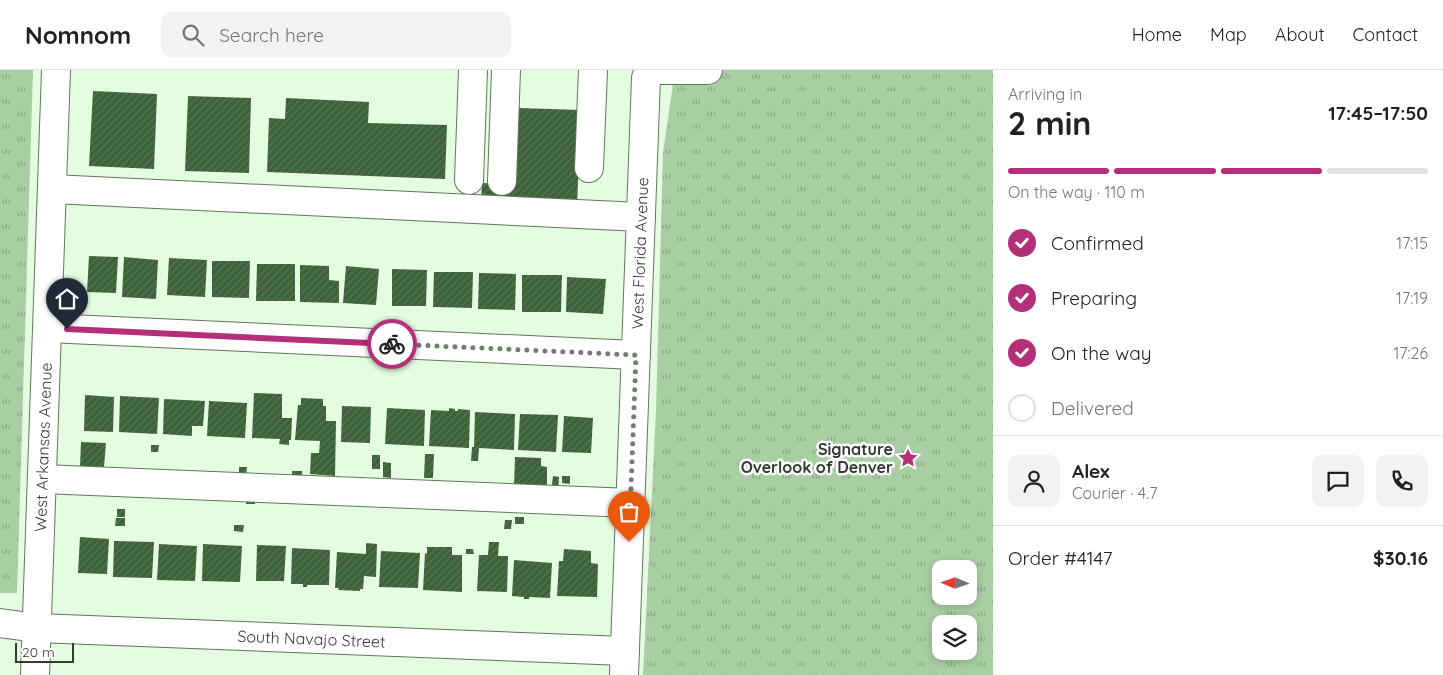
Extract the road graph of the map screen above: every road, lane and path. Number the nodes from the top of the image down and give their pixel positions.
1 (56, 70) edge
2 (473, 70) edge
3 (506, 70) edge
4 (592, 70) edge
5 (649, 70) edge
6 (708, 70) edge
7 (589, 168) dead end
8 (469, 180) dead end
9 (502, 181) dead end
10 (52, 189) junction
11 (641, 217) junction
12 (48, 328) junction
13 (636, 355) junction
14 (42, 479) junction
15 (630, 503) junction
16 (0, 623) edge
17 (37, 628) junction
18 (625, 663) edge
19 (35, 675) edge

1 - 10 street, West Arkansas Avenue
2 - 8 street
3 - 9 street
4 - 7 street
5 - 6 street
5 - 11 street, West Florida Avenue
10 - 11 street
10 - 12 street, West Arkansas Avenue
11 - 13 street, West Florida Avenue
12 - 13 street
12 - 14 street, West Arkansas Avenue
13 - 15 street, West Florida Avenue
14 - 15 street
14 - 17 street, West Arkansas Avenue
15 - 18 street, West Florida Avenue
16 - 17 street, South Navajo Street
17 - 18 street, South Navajo Street
17 - 19 street, West Arkansas Avenue

